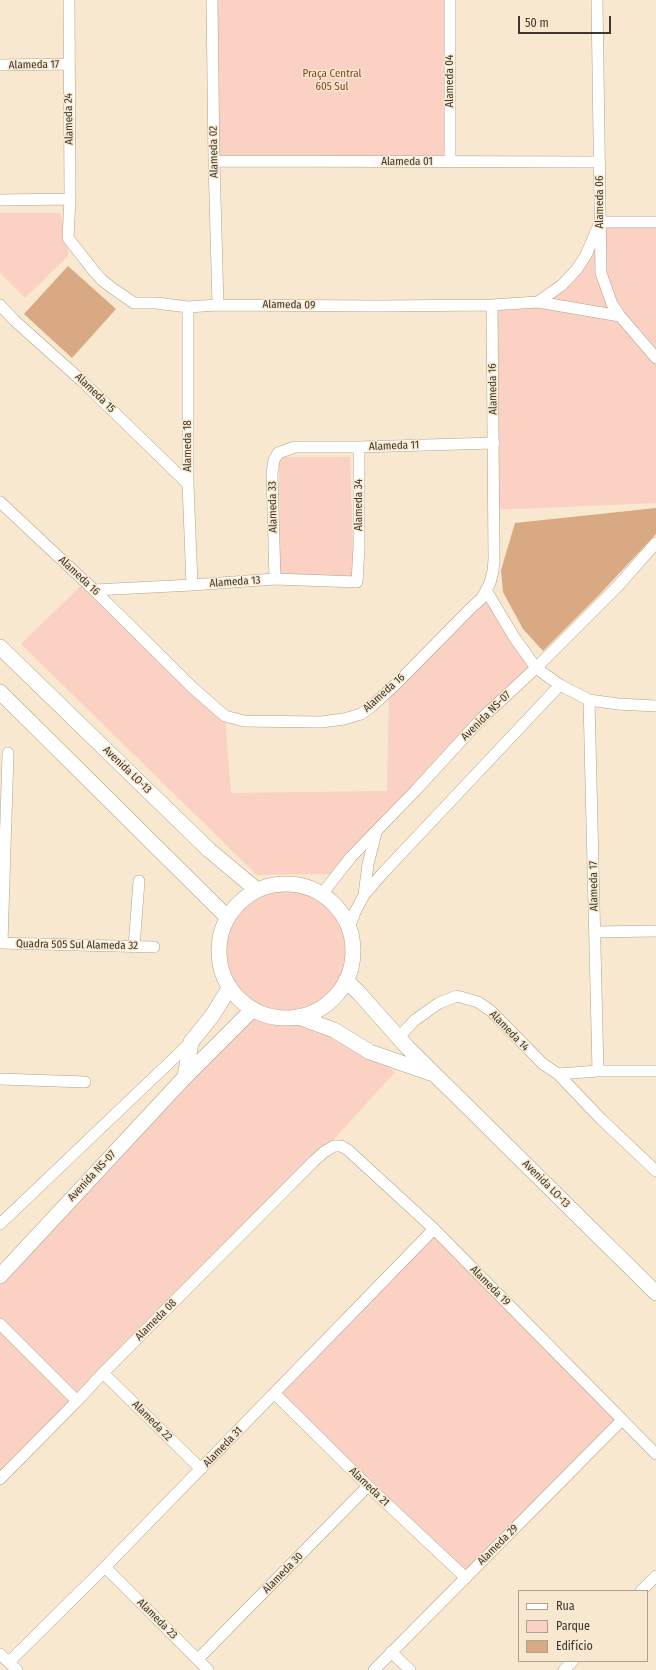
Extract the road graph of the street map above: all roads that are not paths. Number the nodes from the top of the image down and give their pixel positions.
1 (69, 0) edge
2 (212, 0) edge
3 (450, 0) edge
4 (597, 0) edge
5 (68, 64) junction
6 (0, 65) edge
7 (214, 161) junction
8 (450, 162) junction
9 (599, 162) junction
10 (70, 199) junction
11 (0, 200) edge
12 (600, 222) junction
13 (656, 222) edge
14 (68, 238) joint
15 (538, 302) junction
16 (0, 305) edge
17 (218, 305) junction
18 (492, 305) junction
19 (188, 307) junction
20 (620, 316) junction
21 (656, 358) edge
22 (494, 443) junction
23 (295, 447) joint
24 (359, 447) junction
25 (188, 484) junction
26 (0, 502) edge
27 (656, 543) edge
28 (358, 562) joint
29 (275, 580) junction
30 (192, 585) junction
31 (94, 590) junction
32 (486, 590) junction
33 (0, 647) edge
34 (536, 668) junction
35 (560, 685) junction
36 (0, 692) edge
37 (589, 700) junction
38 (656, 706) edge
39 (8, 753) dead end
40 (376, 831) junction
41 (139, 881) dead end
42 (257, 890) junction
43 (322, 894) junction
44 (364, 895) junction
45 (227, 917) junction
46 (349, 928) junction
47 (656, 931) edge
48 (595, 932) junction
49 (1, 943) edge
50 (134, 946) junction
51 (154, 947) dead end
52 (346, 980) junction
53 (230, 987) junction
54 (253, 1009) junction
55 (298, 1017) junction
56 (398, 1038) junction
57 (191, 1042) junction
58 (598, 1071) junction
59 (656, 1071) edge
60 (558, 1074) junction
61 (435, 1075) junction
62 (185, 1077) junction
63 (0, 1079) edge
64 (86, 1082) dead end
65 (314, 1161) joint
66 (656, 1170) edge
67 (0, 1224) edge
68 (434, 1229) junction
69 (0, 1276) edge
70 (656, 1293) edge
71 (0, 1324) edge
72 (103, 1372) junction
73 (275, 1394) junction
74 (77, 1401) junction
75 (622, 1420) junction
76 (656, 1454) edge
77 (201, 1469) junction
78 (0, 1479) edge
79 (368, 1486) junction
80 (105, 1567) junction
81 (656, 1576) edge
82 (466, 1578) junction
83 (643, 1590) edge
84 (392, 1652) junction
85 (0, 1654) edge
86 (198, 1659) junction
87 (572, 1662) edge
88 (13, 1666) edge
89 (208, 1670) edge
90 (374, 1670) edge
91 (410, 1670) edge
92 (564, 1670) edge

1 - 5 street, Alameda 24
2 - 7 street, Alameda 02
3 - 8 street, Alameda 04
4 - 9 street, Alameda 06
5 - 6 street, Alameda 17
5 - 10 street, Alameda 24
7 - 8 street, Alameda 01
7 - 17 street, Alameda 02
8 - 9 street, Alameda 01
9 - 12 street, Alameda 06
10 - 11 street
10 - 14 street, Alameda 24
12 - 13 street
12 - 15 street
12 - 20 street, Alameda 06
14 - 19 street, Alameda 09
15 - 18 street, Alameda 09
15 - 20 street
16 - 25 street, Alameda 15
17 - 18 street, Alameda 09
17 - 19 street, Alameda 09
18 - 22 street, Alameda 16
19 - 25 street, Alameda 18
20 - 21 street, Alameda 06
22 - 24 street, Alameda 11
22 - 32 street, Alameda 16
23 - 24 street, Alameda 11
23 - 29 street, Alameda 33
24 - 28 street, Alameda 34
25 - 30 street, Alameda 18
26 - 31 street, Alameda 16
27 - 34 street, Avenida NS-07
28 - 29 street, Alameda 13
29 - 30 street, Alameda 13
30 - 31 street, Alameda 13
31 - 32 street, Alameda 16
32 - 34 street
33 - 42 street, Avenida LO-13
34 - 35 street
34 - 40 street, Avenida NS-07
35 - 37 street
35 - 44 street
36 - 45 street
37 - 38 street
37 - 48 street, Alameda 17
39 - 49 street
40 - 43 street, Avenida NS-07
40 - 44 street
41 - 50 street
42 - 43 street
42 - 45 street
43 - 46 street
44 - 46 street
45 - 53 street
46 - 52 street
47 - 48 street
48 - 58 street, Alameda 17
49 - 50 street, Quadra 505 Sul Alameda 32
50 - 51 street, Quadra 505 Sul Alameda 32
52 - 55 street
52 - 56 street, Avenida LO-13
53 - 54 street
53 - 57 street
54 - 55 street
54 - 62 street, Avenida NS-07
55 - 61 street, Avenida LO-13
56 - 60 street, Alameda 14
56 - 61 street, Avenida LO-13
57 - 62 street
57 - 67 street
58 - 59 street
58 - 60 street
60 - 66 street, Alameda 14
61 - 70 street, Avenida LO-13
62 - 69 street, Avenida NS-07
63 - 64 street
65 - 68 street, Alameda 19
65 - 72 street, Alameda 08
68 - 73 street, Alameda 31
68 - 75 street, Alameda 19
71 - 74 street
72 - 74 street, Alameda 08
72 - 77 street, Alameda 22
73 - 77 street, Alameda 31
73 - 79 street, Alameda 21
74 - 78 street, Alameda 08
75 - 76 street, Alameda 19
75 - 82 street, Alameda 29
77 - 80 street, Alameda 31
79 - 82 street, Alameda 21
79 - 86 street, Alameda 30
80 - 86 street, Alameda 23
80 - 88 street, Alameda 31
81 - 83 street
82 - 84 street, Alameda 29
84 - 90 street, Alameda 29
84 - 91 street
85 - 88 street
86 - 89 street, Alameda 23
87 - 92 street

